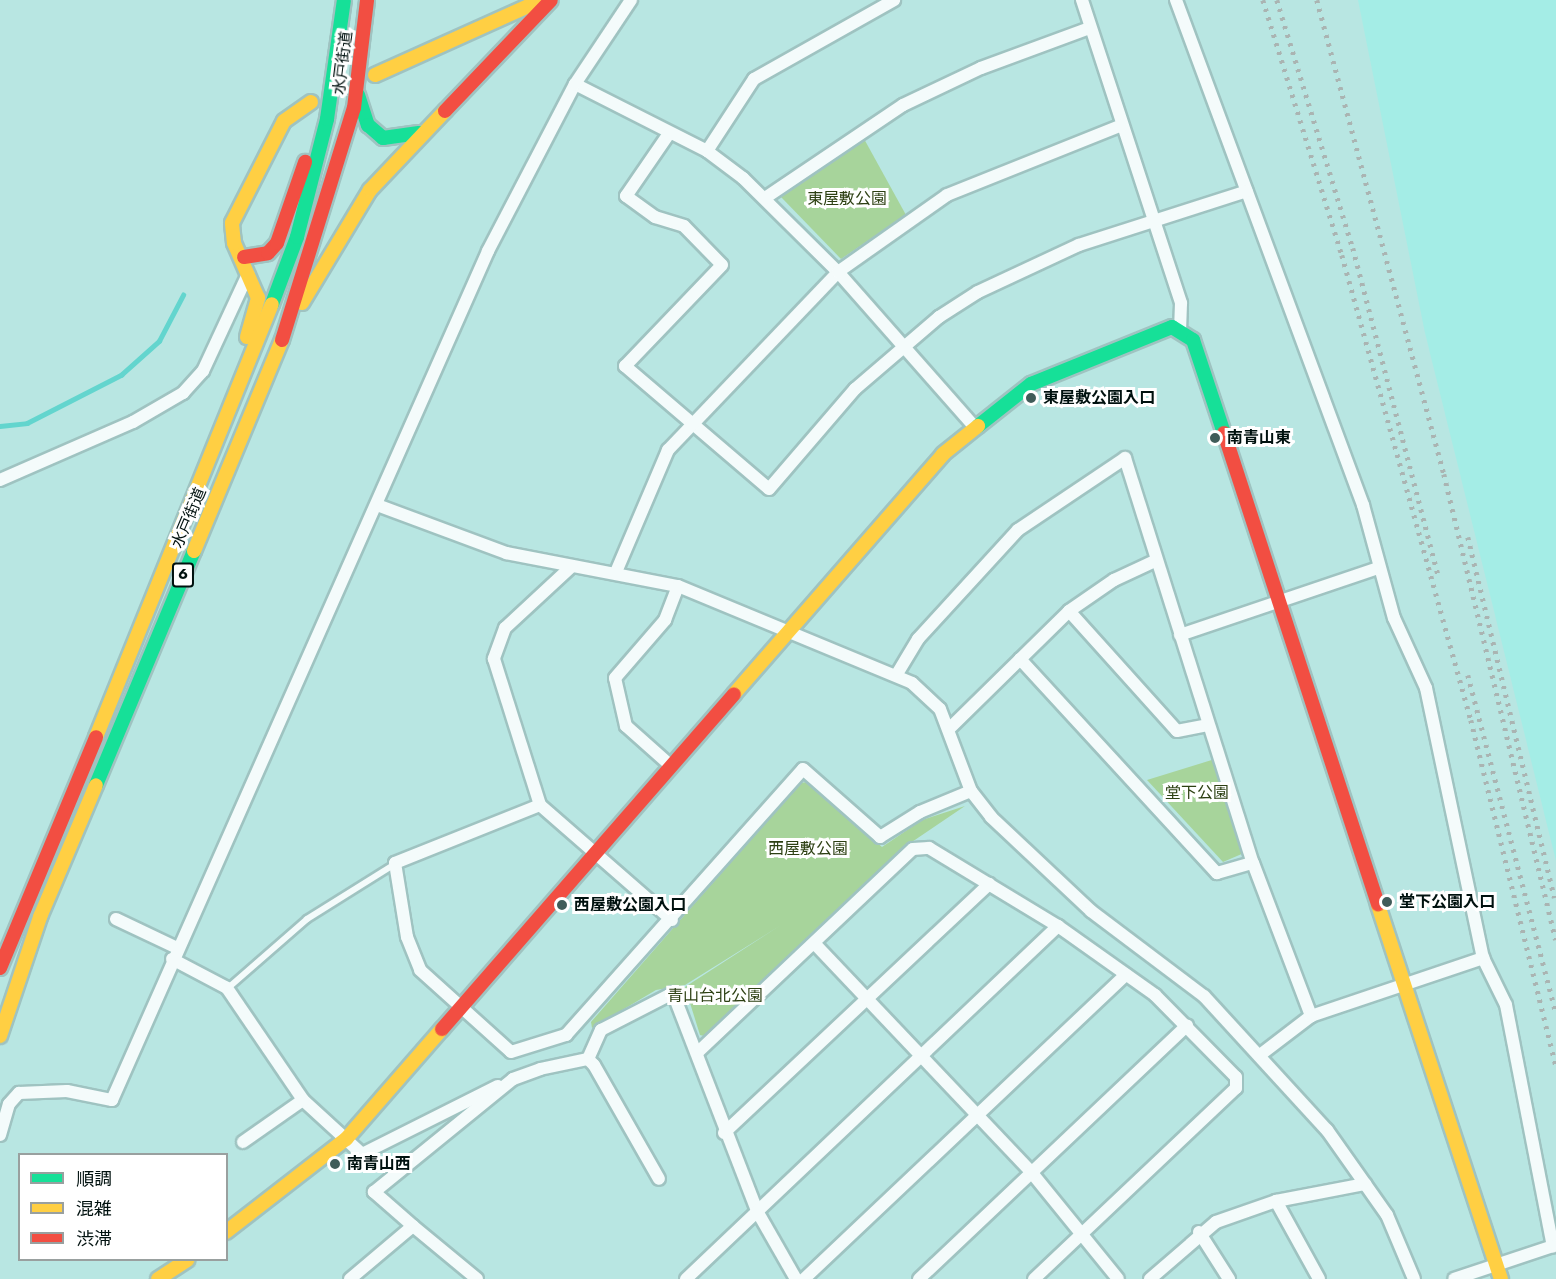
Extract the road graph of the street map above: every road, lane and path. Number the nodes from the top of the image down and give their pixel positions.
1 (344, 0) edge
2 (367, 0) edge
3 (542, 0) edge
4 (551, 0) edge
5 (631, 0) edge
6 (894, 0) edge
7 (1082, 0) edge
8 (1176, 0) edge
9 (1090, 28) junction
10 (375, 75) dead end
11 (575, 84) junction
12 (357, 87) junction
13 (311, 102) dead end
14 (327, 118) junction
15 (1122, 125) junction
16 (421, 132) junction
17 (668, 135) junction
18 (707, 151) junction
19 (1247, 191) junction
20 (765, 198) junction
21 (1155, 219) junction
22 (246, 263) junction
23 (838, 272) junction
24 (1180, 327) junction
25 (283, 339) junction
26 (903, 346) junction
27 (242, 384) junction
28 (689, 422) junction
29 (974, 426) junction
30 (0, 480) edge
31 (377, 505) junction
32 (1155, 561) junction
33 (572, 566) junction
34 (1378, 568) junction
35 (616, 572) junction
36 (678, 586) junction
37 (1280, 602) junction
38 (1069, 611) junction
39 (787, 629) junction
40 (1180, 635) junction
41 (1020, 659) junction
42 (897, 674) junction
43 (1208, 725) junction
44 (950, 728) junction
45 (670, 765) junction
46 (971, 791) junction
47 (540, 805) junction
48 (595, 852) junction
49 (1253, 862) junction
50 (395, 863) junction
51 (989, 884) junction
52 (116, 919) dead end
53 (672, 920) junction
54 (1058, 926) junction
55 (814, 943) junction
56 (175, 953) junction
57 (1483, 958) junction
58 (0, 968) edge
59 (1126, 975) junction
60 (1405, 985) junction
61 (227, 988) junction
62 (867, 1000) junction
63 (459, 1008) junction
64 (1311, 1016) junction
65 (1186, 1026) junction
66 (0, 1036) edge
67 (697, 1053) junction
68 (1260, 1055) junction
69 (921, 1058) junction
70 (588, 1059) junction
71 (513, 1079) junction
72 (303, 1100) junction
73 (977, 1116) junction
74 (724, 1133) junction
75 (0, 1135) edge
76 (346, 1139) junction
77 (243, 1142) dead end
78 (1032, 1173) junction
79 (659, 1179) dead end
80 (1365, 1184) junction
81 (1276, 1201) junction
82 (757, 1211) junction
83 (413, 1226) junction
84 (228, 1230) edge
85 (1199, 1232) junction
86 (1083, 1233) junction
87 (185, 1261) edge
88 (1496, 1264) junction
89 (158, 1279) edge
90 (350, 1279) edge
91 (477, 1279) edge
92 (686, 1279) edge
93 (796, 1279) edge
94 (804, 1279) edge
95 (919, 1279) edge
96 (1034, 1279) edge
97 (1118, 1279) edge
98 (1150, 1279) edge
99 (1229, 1279) edge
100 (1319, 1279) edge
101 (1414, 1279) edge
102 (1454, 1279) edge
103 (1501, 1279) edge

1 - 14 main road, 水戸街道 / 6
2 - 12 main road, 水戸街道 / 6
3 - 10 main road
4 - 16 main road
5 - 11 street
6 - 18 street
7 - 9 street
8 - 19 street
9 - 15 street
9 - 20 street
11 - 17 street
11 - 31 street
12 - 16 main road
12 - 25 main road, 水戸街道 / 6
13 - 22 main road
14 - 22 main road
14 - 27 main road, 水戸街道 / 6
15 - 21 street
15 - 23 street
16 - 25 main road
17 - 18 street
17 - 28 street
18 - 20 street
19 - 21 street
19 - 34 street
20 - 23 street
21 - 24 street
21 - 26 street
22 - 27 main road
22 - 30 street
23 - 26 street
23 - 28 street
24 - 29 main road
24 - 37 main road
25 - 66 main road, 水戸街道 / 6
26 - 28 street
26 - 29 street
27 - 58 main road, 水戸街道 / 6
28 - 35 street
29 - 39 main road
31 - 33 street
31 - 56 street
32 - 38 street
32 - 40 street
32 - 42 street
33 - 35 street
33 - 47 street
34 - 37 street
34 - 57 street
35 - 36 street
36 - 39 street
36 - 45 street
37 - 40 street
37 - 60 main road
38 - 41 street
38 - 43 street
39 - 42 street
39 - 45 main road
40 - 43 street
41 - 44 street
41 - 49 street
42 - 44 street
43 - 49 street
44 - 46 street
45 - 48 main road
46 - 53 street
46 - 68 street
47 - 48 street
47 - 50 street
48 - 53 street
48 - 63 main road
49 - 64 street
50 - 61 lane
50 - 63 street
51 - 54 street
51 - 55 street
51 - 62 street
52 - 56 street
53 - 63 street
54 - 59 street
54 - 69 street
55 - 62 street
55 - 67 street
56 - 61 street
56 - 75 street
57 - 60 street
57 - 88 street
59 - 65 street
59 - 73 street
60 - 64 street
60 - 88 main road
61 - 72 street
62 - 69 street
62 - 74 street
63 - 76 main road
64 - 68 street
65 - 78 street
65 - 86 street
67 - 70 street
67 - 74 street
68 - 80 street
69 - 73 street
69 - 82 street
70 - 71 street
70 - 79 street
71 - 76 street
71 - 83 street
72 - 76 street
72 - 77 street
73 - 78 street
73 - 94 street
74 - 82 street
76 - 84 main road
78 - 86 street
78 - 95 street
80 - 81 street
80 - 101 street
81 - 85 street
81 - 100 street
82 - 92 street
82 - 93 street
83 - 90 street
83 - 91 street
85 - 98 street
85 - 99 street
86 - 96 street
86 - 97 street
87 - 89 main road
88 - 102 street
88 - 103 main road

